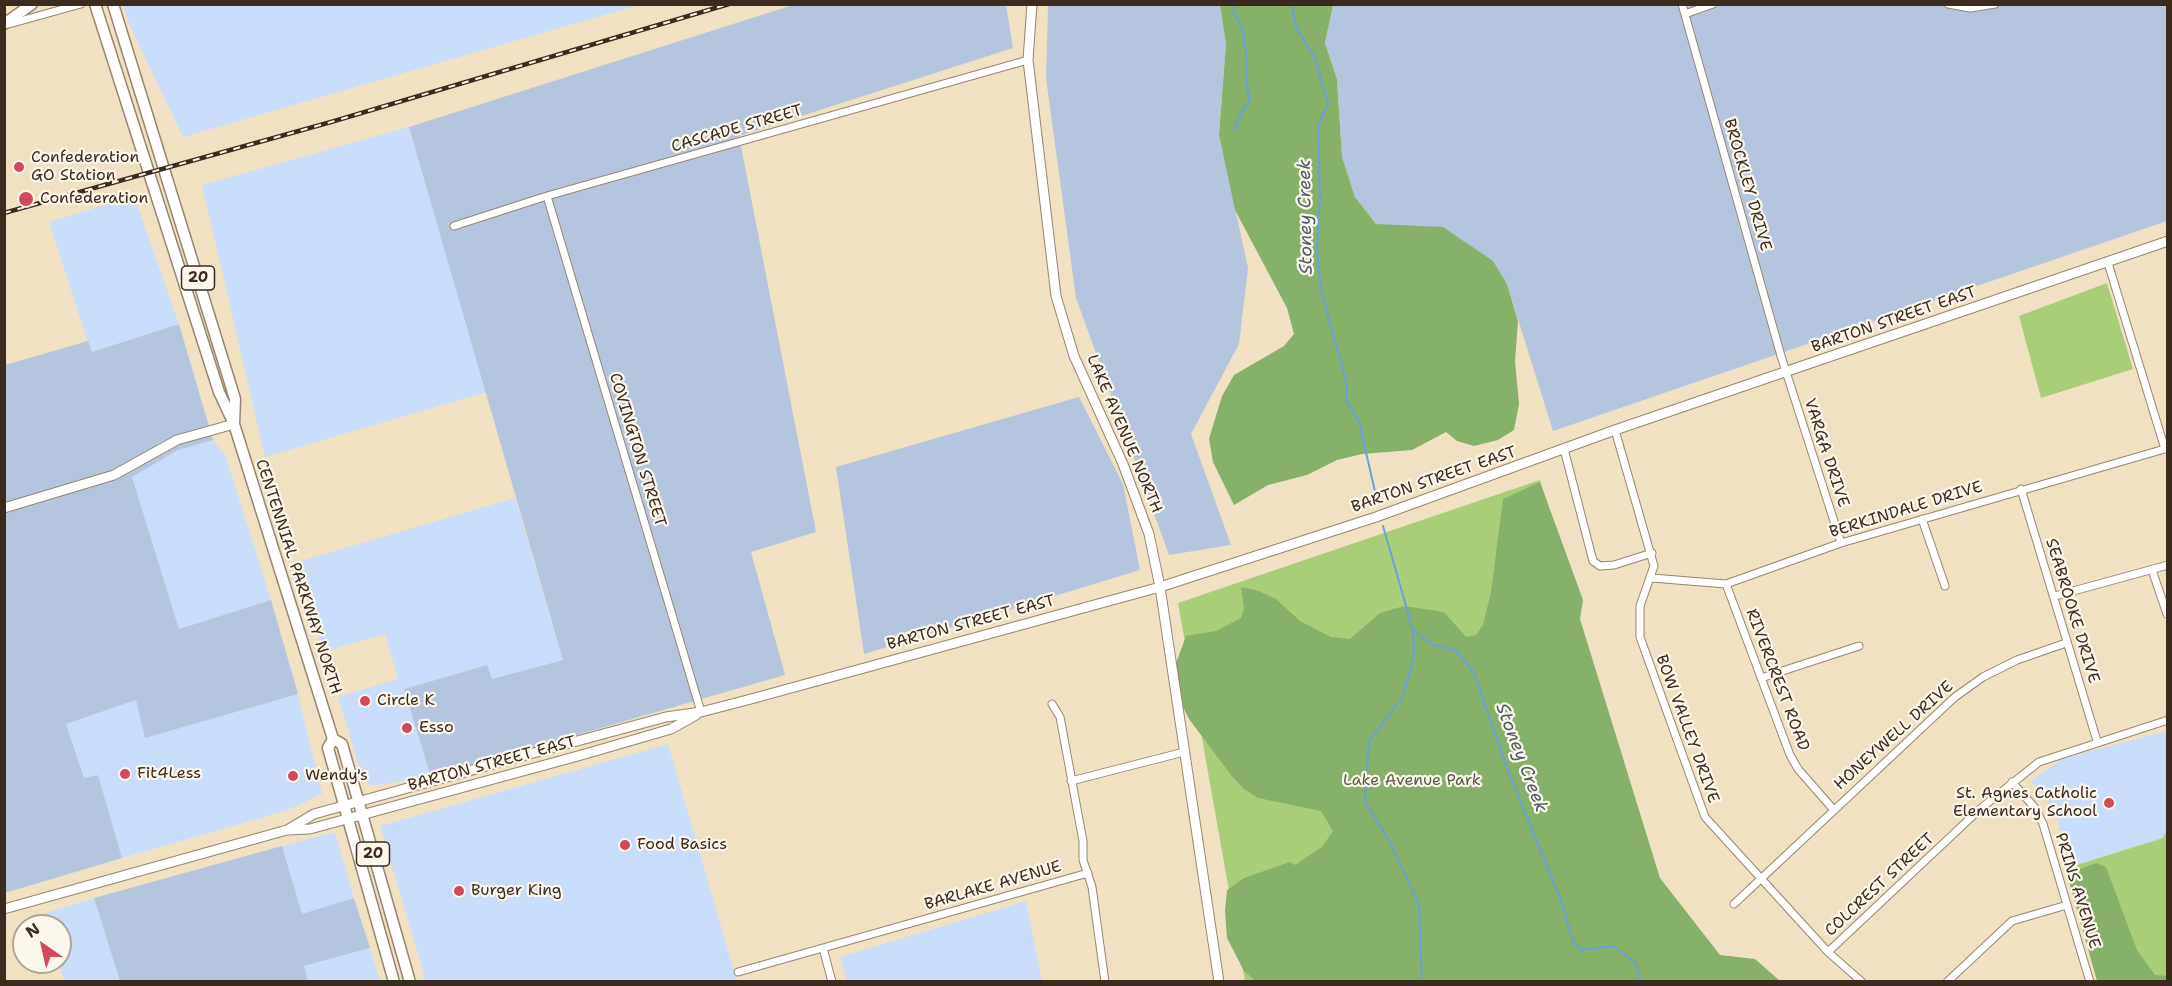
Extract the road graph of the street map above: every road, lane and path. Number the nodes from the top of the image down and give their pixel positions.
1 (32, 4) edge
2 (81, 4) edge
3 (95, 4) edge
4 (112, 4) edge
5 (1032, 4) edge
6 (1683, 4) edge
7 (1713, 4) edge
8 (1948, 4) edge
9 (1995, 4) edge
10 (1685, 14) junction
11 (4, 25) edge
12 (1028, 60) junction
13 (547, 196) junction
14 (454, 226) dead end
15 (2168, 241) edge
16 (2108, 263) junction
17 (1786, 372) junction
18 (234, 424) junction
19 (1615, 430) junction
20 (2167, 448) edge
21 (1564, 449) junction
22 (2020, 489) junction
23 (4, 508) edge
24 (1922, 519) junction
25 (1841, 543) junction
26 (1652, 553) junction
27 (2168, 565) edge
28 (2152, 570) junction
29 (1652, 578) junction
30 (1726, 584) junction
31 (1945, 586) dead end
32 (1160, 587) junction
33 (2055, 596) junction
34 (2167, 614) edge
35 (2066, 642) junction
36 (1859, 646) dead end
37 (1761, 678) junction
38 (1052, 704) dead end
39 (701, 712) junction
40 (2168, 720) edge
41 (333, 739) junction
42 (2097, 741) junction
43 (1184, 752) junction
44 (470, 771) junction
45 (1071, 782) junction
46 (2012, 782) junction
47 (474, 785) junction
48 (358, 801) junction
49 (344, 805) junction
50 (1833, 809) junction
51 (362, 815) junction
52 (348, 819) junction
53 (286, 830) junction
54 (1088, 873) junction
55 (1760, 879) junction
56 (1734, 904) dead end
57 (2067, 905) junction
58 (4, 909) edge
59 (823, 948) junction
60 (1828, 952) junction
61 (738, 972) dead end
62 (394, 981) edge
63 (410, 981) edge
64 (832, 981) edge
65 (1105, 981) edge
66 (1219, 981) edge
67 (1862, 981) edge
68 (1947, 981) edge
69 (2090, 981) edge

1 - 11 main road
2 - 11 street
3 - 18 main road, CENTENNIAL PARKWAY NORTH / 20
4 - 18 main road, CENTENNIAL PARKWAY NORTH / 20
5 - 12 main road, LAKE AVENUE NORTH
6 - 10 street, BROCKLEY DRIVE
7 - 10 street
8 - 9 street
10 - 17 street, BROCKLEY DRIVE
12 - 13 street, CASCADE STREET
12 - 32 main road, LAKE AVENUE NORTH
13 - 14 street, CASCADE STREET
13 - 39 street, COVINGTON STREET
15 - 16 main road, BARTON STREET EAST
16 - 17 main road, BARTON STREET EAST
16 - 20 street
17 - 19 main road, BARTON STREET EAST
17 - 25 street, VARGA DRIVE
18 - 23 main road
18 - 41 main road, CENTENNIAL PARKWAY NORTH / 20
19 - 21 main road, BARTON STREET EAST
19 - 26 street, BOW VALLEY DRIVE
20 - 22 street, BERKINDALE DRIVE
21 - 26 street
21 - 32 main road, BARTON STREET EAST
22 - 24 street, BERKINDALE DRIVE
22 - 33 street, SEABROOKE DRIVE
24 - 25 street, BERKINDALE DRIVE
24 - 31 street
25 - 30 street, BERKINDALE DRIVE
26 - 29 street, BOW VALLEY DRIVE
27 - 28 street
28 - 33 street
28 - 34 street
29 - 30 street, BERKINDALE DRIVE
29 - 55 street, BOW VALLEY DRIVE
30 - 37 street, RIVERCREST ROAD
32 - 39 main road, BARTON STREET EAST
32 - 43 main road, LAKE AVENUE NORTH
33 - 35 street, SEABROOKE DRIVE
35 - 42 street, SEABROOKE DRIVE
35 - 50 street, HONEYWELL DRIVE
36 - 37 street
37 - 50 street, RIVERCREST ROAD
38 - 45 street, BARLAKE AVENUE
39 - 44 main road, BARTON STREET EAST
39 - 47 main road, BARTON STREET EAST
40 - 42 street, COLCREST STREET
41 - 48 main road, CENTENNIAL PARKWAY NORTH / 20
41 - 49 main road, CENTENNIAL PARKWAY NORTH / 20
42 - 46 street, COLCREST STREET
43 - 45 street
43 - 66 main road, LAKE AVENUE NORTH
44 - 47 main road
44 - 48 main road, BARTON STREET EAST
45 - 54 street, BARLAKE AVENUE
46 - 57 street, PRINS AVENUE
46 - 60 street, COLCREST STREET
47 - 51 main road, BARTON STREET EAST
48 - 49 main road, BARTON STREET EAST
48 - 51 main road, CENTENNIAL PARKWAY NORTH / 20
49 - 52 main road, CENTENNIAL PARKWAY NORTH / 20
49 - 53 main road, BARTON STREET EAST
50 - 55 street, HONEYWELL DRIVE
51 - 52 main road, BARTON STREET EAST
51 - 63 main road, CENTENNIAL PARKWAY NORTH / 20
52 - 53 main road, BARTON STREET EAST
52 - 62 main road, CENTENNIAL PARKWAY NORTH / 20
53 - 58 main road, BARTON STREET EAST
54 - 59 street, BARLAKE AVENUE
54 - 65 street
55 - 56 street, HONEYWELL DRIVE
55 - 60 street, BOW VALLEY DRIVE
57 - 68 street
57 - 69 street, PRINS AVENUE
59 - 61 street, BARLAKE AVENUE
59 - 64 street
60 - 67 street, BOW VALLEY DRIVE

